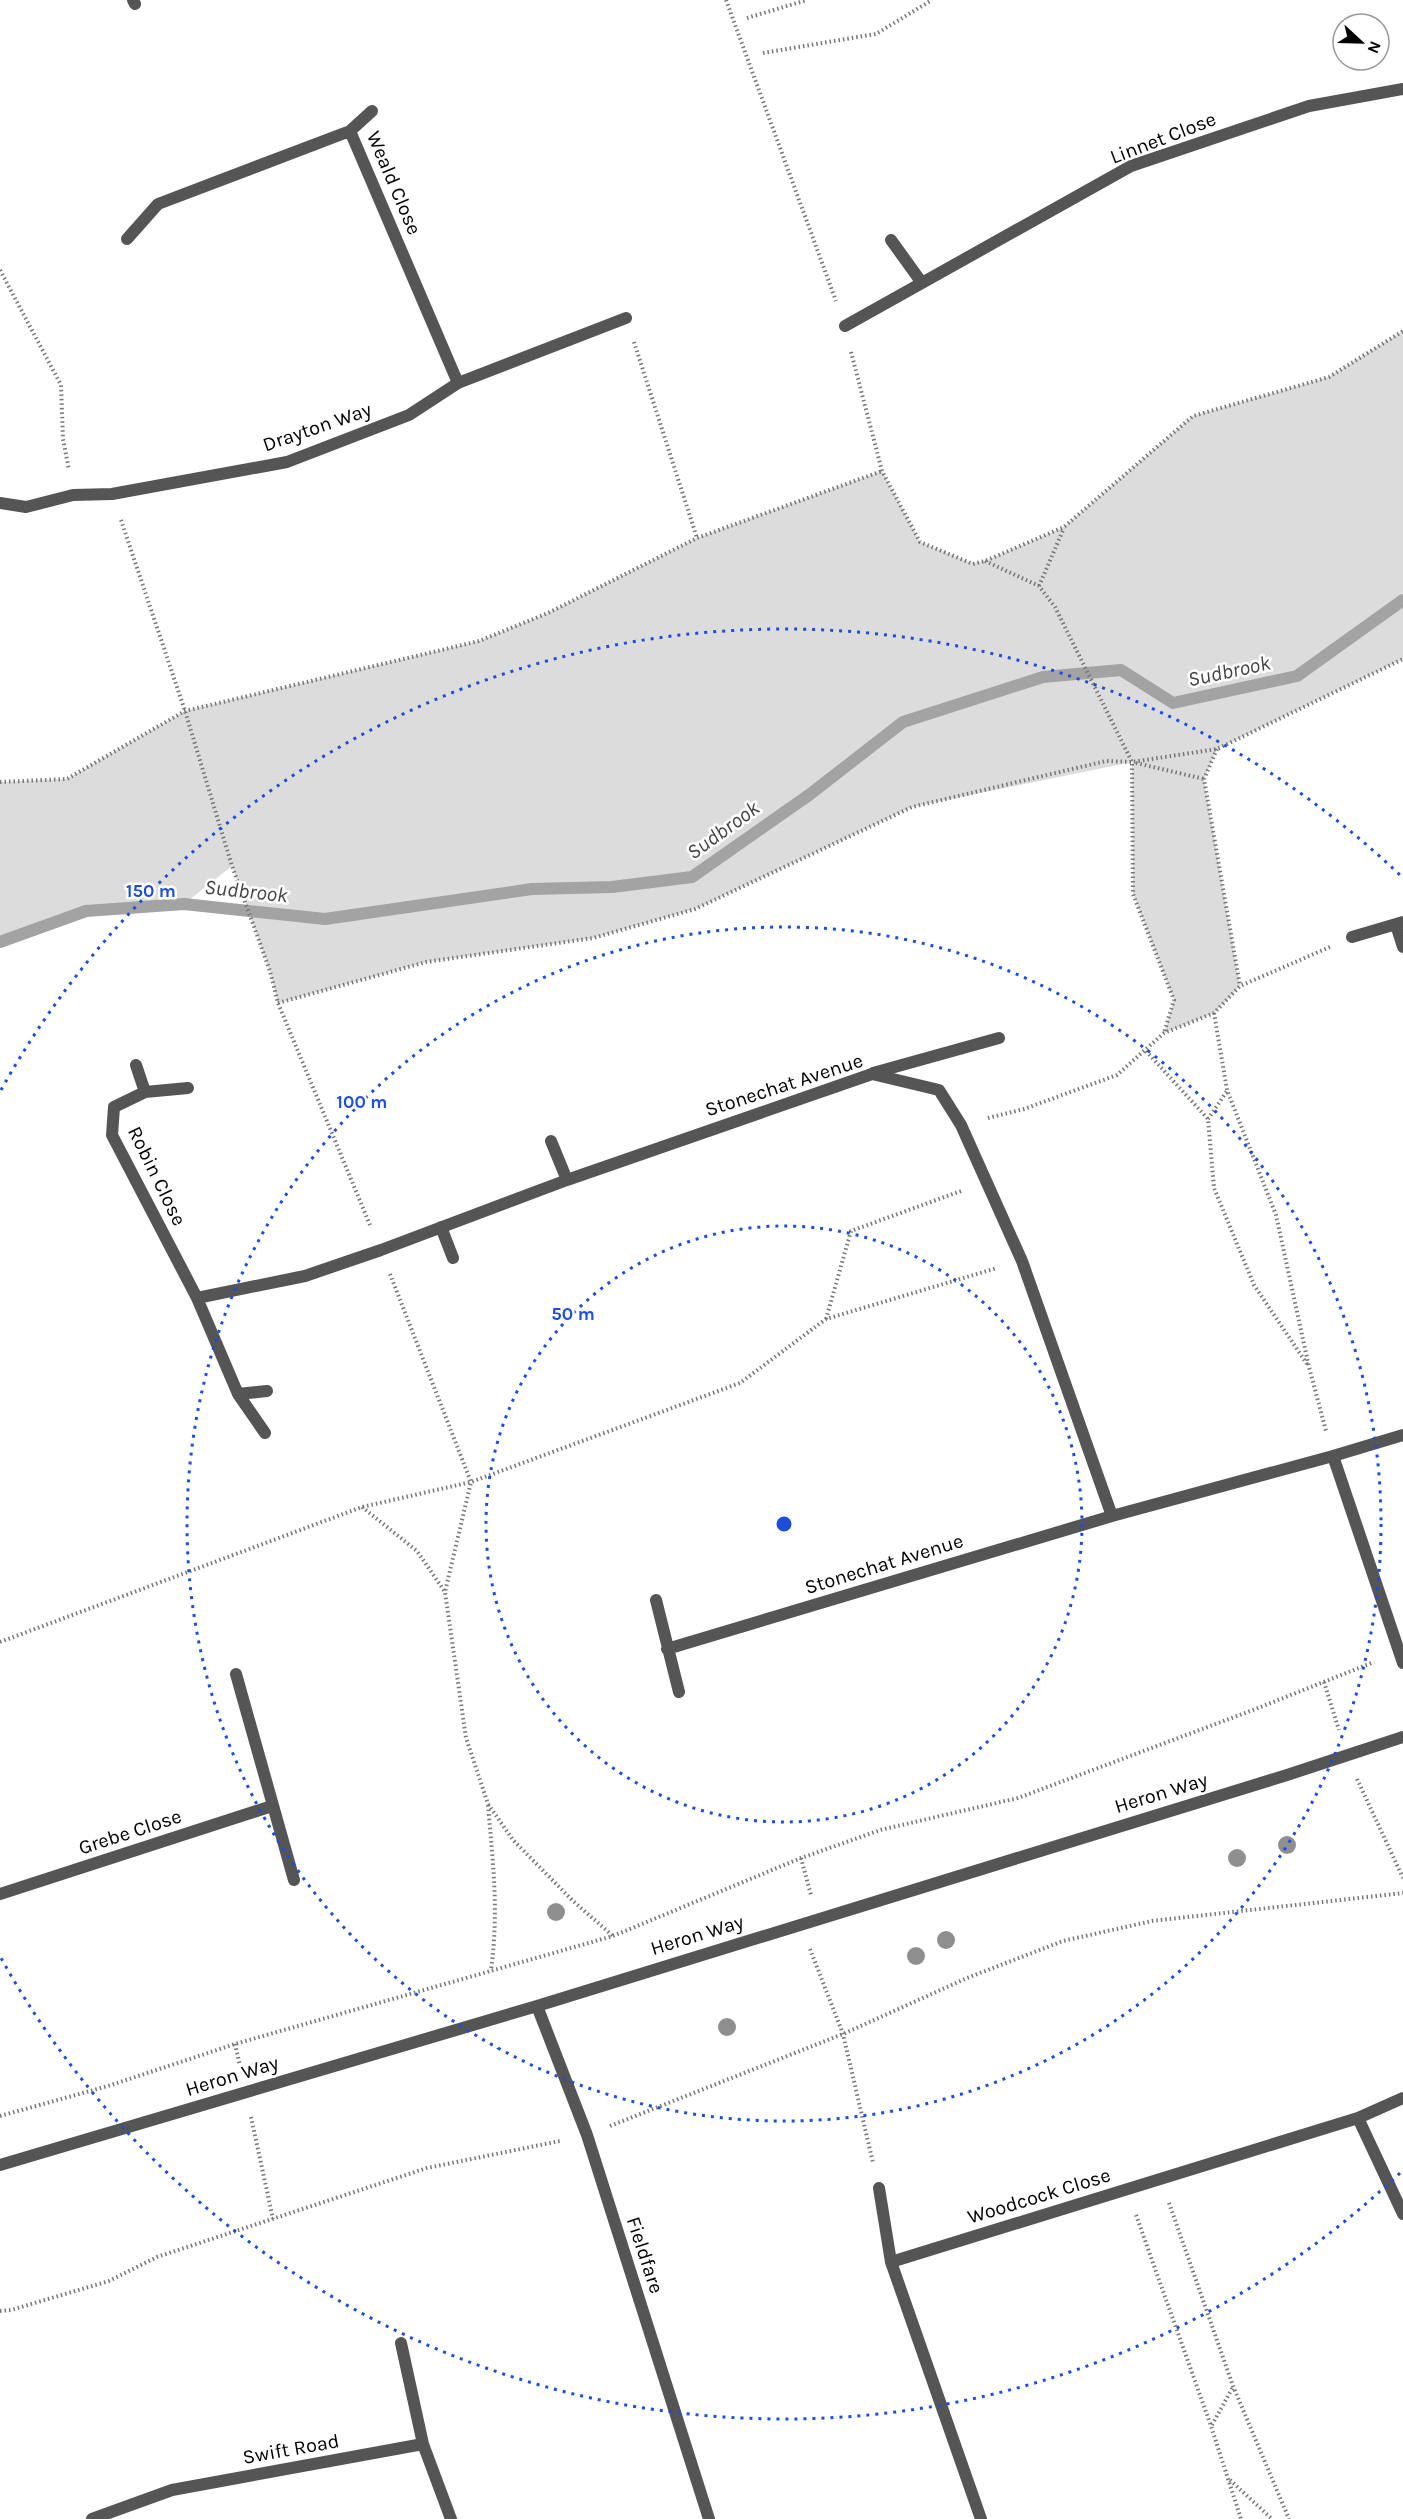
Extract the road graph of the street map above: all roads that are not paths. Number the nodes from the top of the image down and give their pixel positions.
1 (1403, 89) edge
2 (372, 111) dead end
3 (350, 130) junction
4 (127, 239) dead end
5 (891, 240) dead end
6 (922, 283) junction
7 (626, 318) road end
8 (845, 326) road end
9 (458, 383) junction
10 (0, 503) edge
11 (1399, 924) edge
12 (1352, 937) road end
13 (1403, 947) edge
14 (999, 1038) dead end
15 (136, 1065) dead end
16 (872, 1074) junction
17 (188, 1088) dead end
18 (145, 1092) junction
19 (551, 1141) dead end
20 (567, 1180) junction
21 (441, 1227) junction
22 (453, 1257) dead end
23 (197, 1298) junction
24 (267, 1391) dead end
25 (238, 1394) junction
26 (265, 1433) dead end
27 (1403, 1435) edge
28 (1333, 1456) junction
29 (1112, 1516) junction
30 (656, 1600) dead end
31 (667, 1648) junction
32 (1401, 1657) edge
33 (236, 1674) dead end
34 (679, 1692) dead end
35 (1403, 1737) edge
36 (272, 1806) junction
37 (294, 1880) dead end
38 (0, 1894) edge
39 (537, 2006) junction
40 (1403, 2098) edge
41 (1358, 2118) junction
42 (0, 2165) edge
43 (879, 2188) road end
44 (1403, 2214) edge
45 (891, 2262) junction
46 (401, 2343) dead end
47 (423, 2444) junction
48 (92, 2519) edge
49 (451, 2519) edge
50 (709, 2519) edge
51 (981, 2519) edge

1 - 6 street, Linnet Close
2 - 3 street
3 - 4 street, Weald Close
3 - 9 street, Weald Close
5 - 6 street
6 - 8 street, Linnet Close
7 - 9 street, Drayton Way
9 - 10 street, Drayton Way
11 - 12 street
11 - 13 street
14 - 16 street
15 - 18 street
16 - 20 street, Stonechat Avenue
16 - 29 street, Stonechat Avenue
17 - 18 street, Robin Close
18 - 23 street, Robin Close
19 - 20 street
20 - 21 street, Stonechat Avenue
21 - 22 street
21 - 23 street, Stonechat Avenue
23 - 25 street, Robin Close
24 - 25 street
25 - 26 street, Robin Close
27 - 28 street, Stonechat Avenue
28 - 29 street, Stonechat Avenue
28 - 32 street
29 - 31 street, Stonechat Avenue
30 - 31 street
31 - 34 street
33 - 36 street
35 - 39 street, Heron Way
36 - 37 street
36 - 38 street, Grebe Close
39 - 42 street, Heron Way
39 - 50 street, Fieldfare
40 - 41 street, Woodcock Close
41 - 44 street
41 - 45 street, Woodcock Close
43 - 45 street
45 - 51 street
46 - 47 street
47 - 48 street, Swift Road
47 - 49 street

